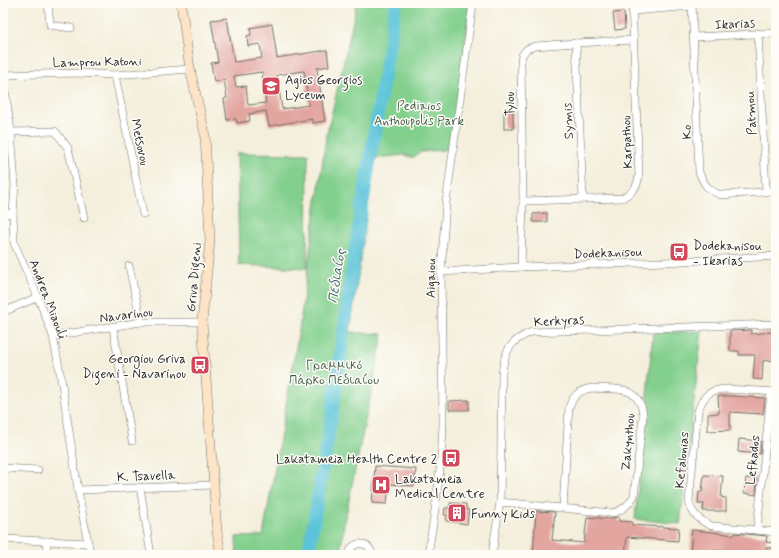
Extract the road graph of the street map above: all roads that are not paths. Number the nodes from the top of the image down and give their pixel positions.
1 (48, 3) edge
2 (181, 3) edge
3 (473, 3) edge
4 (692, 5) edge
5 (633, 7) edge
6 (71, 28) dead end
7 (776, 32) edge
8 (758, 33) junction
9 (694, 37) junction
10 (634, 40) junction
11 (576, 43) junction
12 (190, 69) junction
13 (3, 74) edge
14 (115, 75) junction
15 (10, 132) junction
16 (766, 191) junction
17 (776, 191) edge
18 (583, 199) junction
19 (523, 201) junction
20 (13, 213) junction
21 (3, 214) edge
22 (143, 214) dead end
23 (84, 218) dead end
24 (776, 256) edge
25 (129, 266) dead end
26 (521, 267) junction
27 (441, 272) junction
28 (38, 297) junction
29 (3, 312) edge
30 (141, 322) junction
31 (202, 322) junction
32 (776, 324) edge
33 (113, 327) junction
34 (53, 336) junction
35 (774, 392) edge
36 (132, 442) dead end
37 (3, 468) edge
38 (38, 470) dead end
39 (214, 485) junction
40 (140, 488) junction
41 (78, 490) junction
42 (500, 502) junction
43 (563, 508) junction
44 (757, 530) junction
45 (776, 532) edge
46 (3, 539) edge
47 (47, 541) junction
48 (88, 543) junction
49 (46, 555) edge
50 (91, 555) edge
51 (151, 555) edge
52 (221, 555) edge
53 (349, 555) edge
54 (372, 555) edge
55 (428, 555) edge
56 (492, 555) edge

1 - 6 street
2 - 12 street, Griva Digeni
3 - 27 street, Aigaiou
4 - 5 street
4 - 9 street, Ko
5 - 10 street, Karpathou
7 - 8 street, Ikarias
8 - 9 street, Ikarias
8 - 16 street, Patmou
9 - 16 street, Ko
10 - 11 street, Tylou
10 - 18 street, Karpathou
11 - 18 street, Symis
11 - 19 street, Tylou
12 - 14 street, Lamprou Katoni
12 - 31 street, Griva Digeni
13 - 14 street, Lamprou Katoni
13 - 15 street, Andrea Miaouli
14 - 22 street, Metsovou
15 - 20 street, Andrea Miaouli
15 - 23 street
16 - 17 street, Ko
18 - 19 street, Karpathou
19 - 26 street, Tylou
20 - 21 street
20 - 28 street, Andrea Miaouli
24 - 26 street, Dodekanisou
25 - 30 street
26 - 27 street, Dodekanisou
27 - 55 street, Aigaiou
28 - 29 street
28 - 34 street, Andrea Miaouli
30 - 31 street, Navarinou
30 - 33 street, Navarinou
31 - 39 street, Griva Digeni
32 - 42 street, Kerkyras
33 - 34 street, Navarinou
33 - 36 street
34 - 41 street, Andrea Miaouli
35 - 44 street, Lefkados
35 - 44 street, Kefalonias
37 - 38 street
39 - 40 street, K. Tsavella
39 - 52 street, Griva Digeni
40 - 41 street, K. Tsavella
40 - 51 street
41 - 48 street, Andrea Miaouli
42 - 43 street, Zakynthou
42 - 56 street, Kerkyras
43 - 43 street, Zakynthou
44 - 45 street, Kefalonias
46 - 47 street
47 - 48 street
47 - 49 street
48 - 50 street, Andrea Miaouli
53 - 54 street

